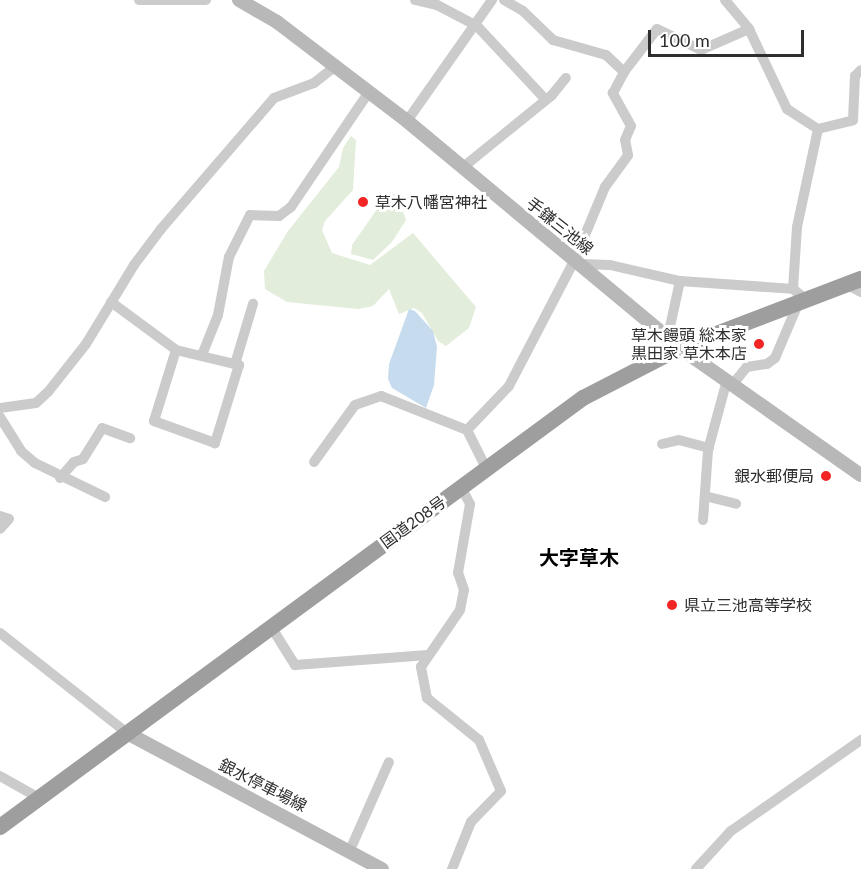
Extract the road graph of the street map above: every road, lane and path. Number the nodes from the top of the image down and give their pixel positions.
1 (139, 0) edge
2 (206, 0) edge
3 (239, 0) edge
4 (415, 0) edge
5 (492, 0) edge
6 (504, 0) edge
7 (725, 0) edge
8 (477, 26) junction
9 (749, 29) junction
10 (336, 66) junction
11 (861, 70) edge
12 (624, 72) junction
13 (566, 78) dead end
14 (369, 92) junction
15 (546, 100) junction
16 (407, 121) junction
17 (818, 129) junction
18 (462, 168) junction
19 (578, 262) junction
20 (680, 282) junction
21 (856, 285) edge
22 (799, 298) junction
23 (111, 302) junction
24 (253, 304) dead end
25 (668, 336) junction
26 (680, 348) junction
27 (176, 350) junction
28 (202, 355) junction
29 (235, 364) junction
30 (730, 382) junction
31 (0, 408) edge
32 (0, 417) edge
33 (467, 430) junction
34 (130, 438) dead end
35 (662, 444) dead end
36 (709, 448) junction
37 (314, 462) dead end
38 (486, 468) junction
39 (860, 471) edge
40 (60, 478) junction
41 (461, 487) junction
42 (705, 496) junction
43 (105, 497) dead end
44 (736, 504) dead end
45 (0, 516) edge
46 (703, 520) dead end
47 (0, 530) edge
48 (268, 629) junction
49 (0, 633) edge
50 (428, 655) junction
51 (127, 733) junction
52 (861, 740) edge
53 (389, 762) dead end
54 (0, 776) edge
55 (39, 798) junction
56 (0, 827) edge
57 (350, 850) junction
58 (382, 869) edge
59 (452, 869) edge
60 (696, 869) edge

1 - 2 street
3 - 10 main road, 手鎌三池線
4 - 8 street
5 - 8 street
6 - 12 street
7 - 9 street
8 - 15 street
8 - 16 street
9 - 12 street
9 - 17 street
10 - 14 main road, 手鎌三池線
10 - 23 street
11 - 17 street
12 - 19 street
13 - 15 street
14 - 16 main road, 手鎌三池線
14 - 28 street
15 - 18 street
16 - 18 main road, 手鎌三池線
17 - 22 street
18 - 19 main road, 手鎌三池線
19 - 20 street
19 - 25 main road, 手鎌三池線
19 - 33 street
20 - 22 street
20 - 25 street
21 - 22 highway, 国道208号
22 - 26 highway, 国道208号
22 - 30 street
23 - 27 street
23 - 31 street
24 - 29 street
25 - 26 main road, 手鎌三池線
26 - 30 main road, 手鎌三池線
26 - 38 highway, 国道208号
27 - 28 street
27 - 29 street
28 - 29 street
30 - 36 street
30 - 39 main road, 手鎌三池線
32 - 40 street
33 - 37 street
33 - 38 street
34 - 40 street
35 - 36 street
36 - 42 street
38 - 41 highway, 国道208号
40 - 43 street
41 - 48 highway, 国道208号
41 - 50 street
42 - 44 street
42 - 46 street
45 - 47 street
48 - 50 street
48 - 51 highway, 国道208号
49 - 51 street
50 - 59 street
51 - 55 highway, 国道208号
51 - 57 main road, 銀水停車場線
52 - 60 street
53 - 57 street
54 - 55 street
55 - 56 highway, 国道208号
57 - 58 main road, 銀水停車場線

